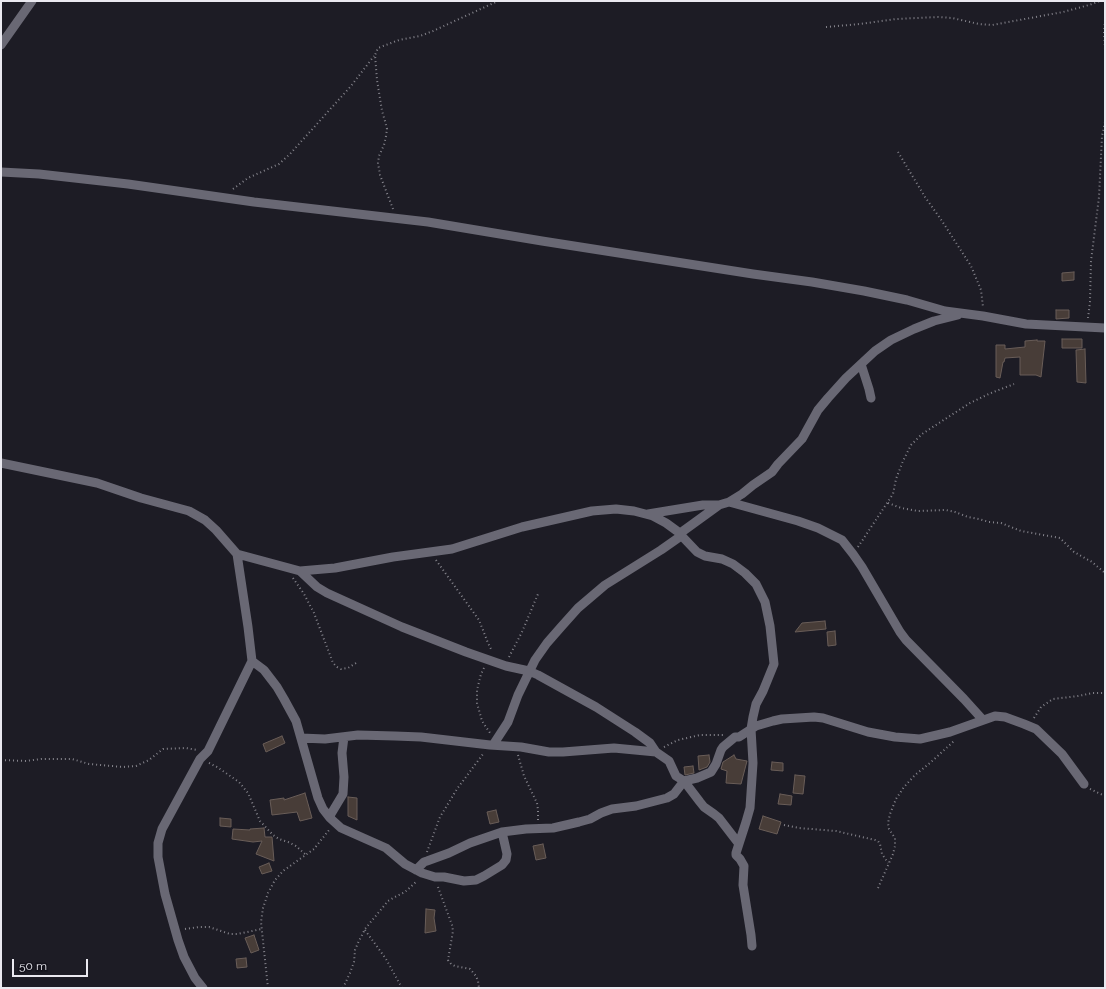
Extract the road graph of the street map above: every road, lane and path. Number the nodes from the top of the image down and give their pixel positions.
1 (32, 1) edge
2 (498, 1) edge
3 (1100, 1) edge
4 (1105, 20) edge
5 (826, 27) dead end
6 (1, 45) edge
7 (1105, 49) edge
8 (375, 55) junction
9 (1105, 122) edge
10 (898, 152) dead end
11 (1, 172) edge
12 (220, 197) junction
13 (397, 218) junction
14 (963, 313) junction
15 (983, 316) junction
16 (1086, 327) junction
17 (1105, 328) edge
18 (861, 364) junction
19 (1014, 384) dead end
20 (871, 398) dead end
21 (1, 463) edge
22 (729, 502) junction
23 (888, 503) junction
24 (719, 505) junction
25 (647, 514) junction
26 (680, 535) junction
27 (431, 553) junction
28 (237, 554) junction
29 (854, 554) junction
30 (283, 566) junction
31 (300, 571) junction
32 (1105, 573) edge
33 (538, 594) dead end
34 (488, 660) junction
35 (252, 661) junction
36 (356, 663) dead end
37 (502, 665) junction
38 (529, 671) junction
39 (1105, 693) edge
40 (983, 720) junction
41 (1024, 724) junction
42 (966, 727) junction
43 (751, 729) junction
44 (344, 737) junction
45 (735, 737) junction
46 (300, 738) junction
47 (493, 744) junction
48 (516, 746) junction
49 (208, 751) junction
50 (656, 751) junction
51 (200, 759) junction
52 (1, 760) edge
53 (684, 781) junction
54 (1084, 784) joint
55 (1105, 796) edge
56 (332, 820) junction
57 (784, 825) dead end
58 (538, 829) junction
59 (502, 832) junction
60 (739, 844) junction
61 (306, 855) junction
62 (426, 862) junction
63 (888, 863) junction
64 (419, 872) junction
65 (435, 877) junction
66 (878, 888) dead end
67 (262, 929) junction
68 (175, 930) junction
69 (365, 930) junction
70 (752, 946) dead end
71 (204, 988) edge
72 (268, 988) edge
73 (343, 988) edge
74 (402, 988) edge
75 (479, 988) edge

1 - 6 street
2 - 8 path
3 - 5 path
4 - 7 path
8 - 12 path
8 - 13 path
9 - 16 path
10 - 15 path
11 - 12 street
12 - 13 street
13 - 14 street
14 - 15 street
14 - 18 street
15 - 16 street
16 - 17 street
18 - 20 street
18 - 22 street
19 - 23 path
21 - 28 street
22 - 24 street
22 - 29 street
23 - 29 path
23 - 32 path
24 - 25 street
24 - 26 street
25 - 26 street
25 - 27 street
26 - 38 street
26 - 43 street
27 - 31 street
27 - 37 path
28 - 30 street
28 - 35 street
29 - 40 street
30 - 31 street
30 - 36 path
31 - 34 street
33 - 37 path
34 - 37 street
34 - 47 path
35 - 46 street
35 - 49 street
37 - 38 street
38 - 47 street
38 - 50 street
39 - 41 path
40 - 41 street
40 - 42 street
41 - 54 street
42 - 43 street
42 - 63 path
43 - 45 street
43 - 60 street
44 - 46 street
44 - 47 street
44 - 56 street
45 - 50 path
45 - 53 street
46 - 56 street
47 - 48 street
47 - 62 path
48 - 50 street
48 - 58 path
49 - 51 street
49 - 52 path
50 - 53 street
51 - 61 path
51 - 68 street
53 - 58 street
53 - 60 street
54 - 55 path
56 - 61 path
56 - 64 street
57 - 63 path
58 - 59 street
59 - 62 street
59 - 65 street
60 - 70 street
61 - 67 path
62 - 64 street
63 - 66 path
64 - 65 street
64 - 69 path
65 - 75 path
67 - 68 path
67 - 72 path
68 - 71 street
69 - 73 path
69 - 74 path

